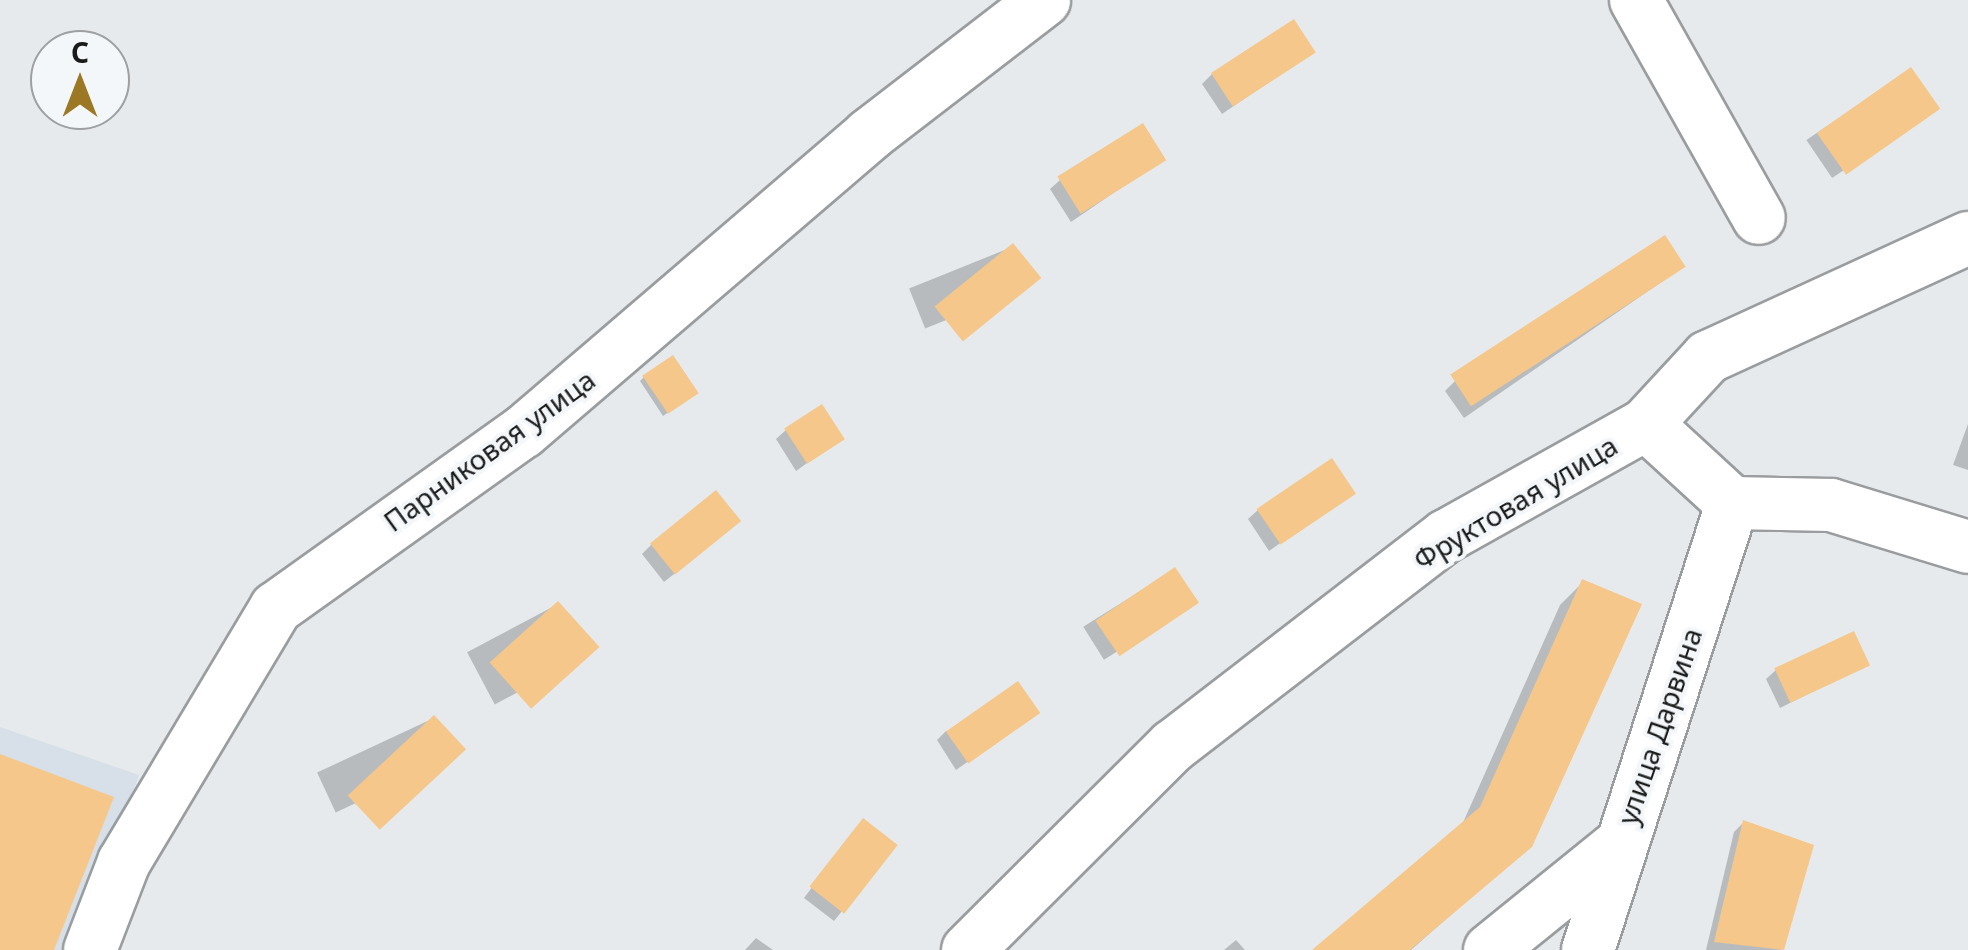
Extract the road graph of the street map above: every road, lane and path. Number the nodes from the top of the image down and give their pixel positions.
1 (1044, 0) edge
2 (1636, 0) edge
3 (1760, 218) dead end
4 (1968, 238) edge
5 (1646, 424) junction
6 (1732, 502) junction
7 (1968, 547) edge
8 (1618, 848) junction
9 (90, 950) edge
10 (968, 950) edge
11 (1490, 950) edge
12 (1588, 950) edge

1 - 9 street, Парниковая улица
2 - 3 street
4 - 5 street, Фруктовая улица
5 - 6 street
5 - 10 street, Фруктовая улица
6 - 7 street
6 - 8 street, улица Дарвина
8 - 11 street
8 - 12 street, улица Дарвина

